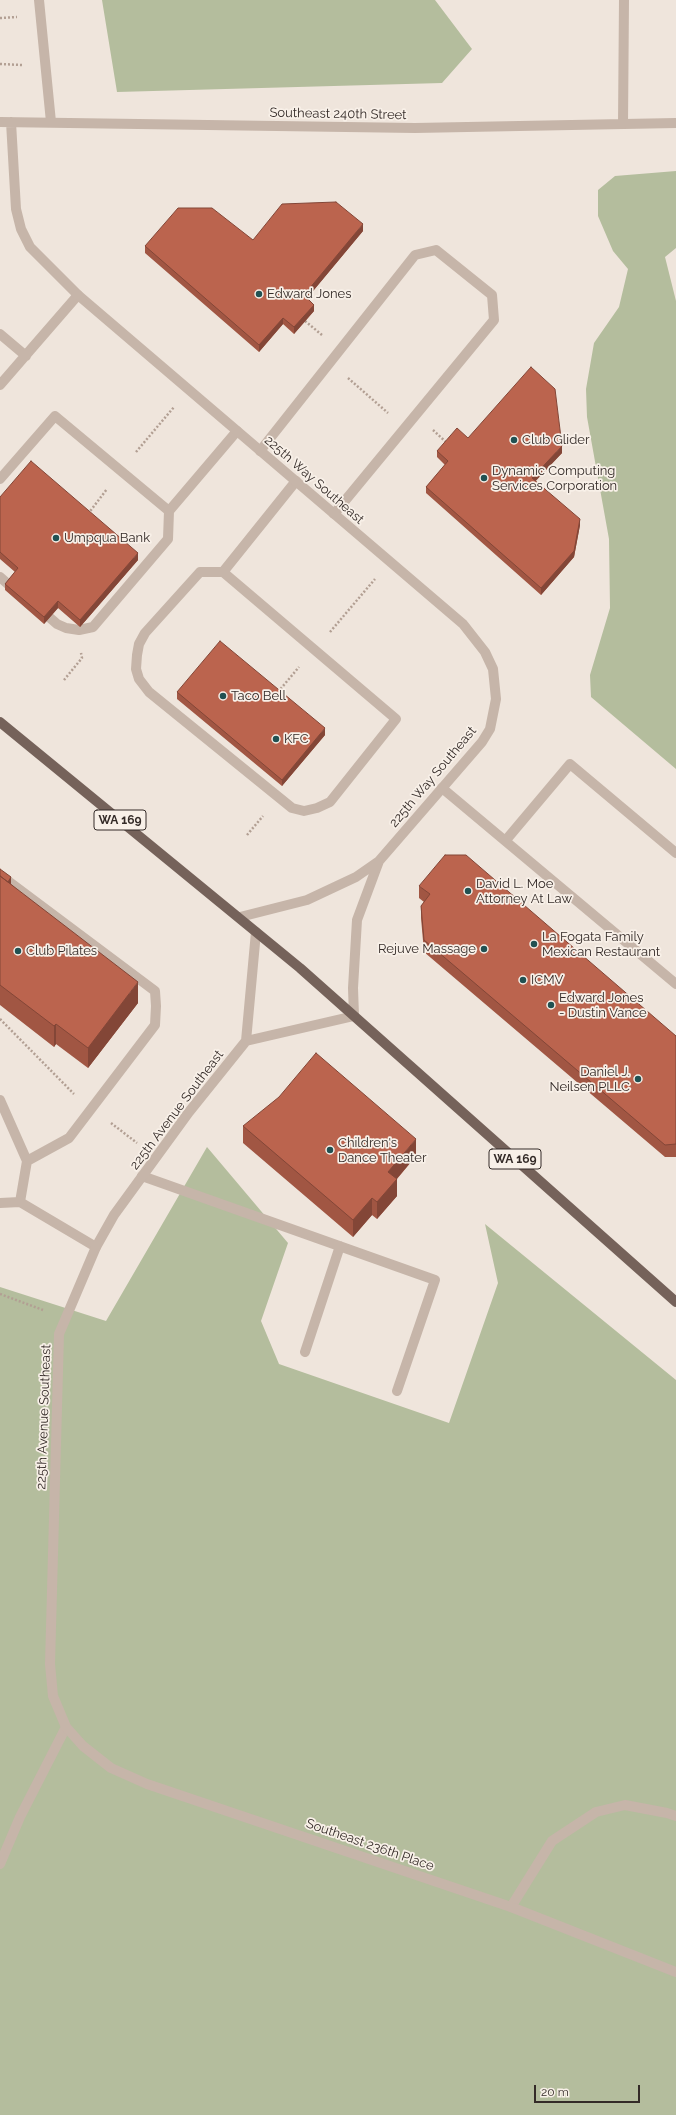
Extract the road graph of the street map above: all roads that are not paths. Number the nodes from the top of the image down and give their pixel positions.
1 (39, 0) edge
2 (624, 0) edge
3 (0, 122) edge
4 (12, 122) junction
5 (51, 122) junction
6 (623, 124) junction
7 (676, 124) edge
8 (78, 295) junction
9 (0, 334) edge
10 (26, 356) junction
11 (0, 385) edge
12 (237, 431) junction
13 (260, 451) junction
14 (0, 479) edge
15 (296, 482) junction
16 (169, 511) junction
17 (334, 514) junction
18 (223, 572) junction
19 (0, 577) edge
20 (10, 585) edge
21 (49, 617) edge
22 (0, 722) edge
23 (442, 788) junction
24 (506, 840) junction
25 (676, 853) edge
26 (379, 861) junction
27 (0, 875) edge
28 (240, 918) junction
29 (256, 932) junction
30 (676, 984) edge
31 (354, 1016) junction
32 (246, 1041) junction
33 (0, 1100) edge
34 (27, 1161) junction
35 (142, 1176) junction
36 (20, 1202) junction
37 (0, 1203) edge
38 (340, 1246) junction
39 (96, 1247) junction
40 (676, 1302) edge
41 (305, 1352) dead end
42 (397, 1391) dead end
43 (66, 1728) junction
44 (676, 1816) edge
45 (0, 1864) edge
46 (511, 1907) junction
47 (676, 1972) edge

1 - 5 street
2 - 6 street
3 - 4 street, Southeast 240th Street
4 - 5 street, Southeast 240th Street
4 - 8 street, 225th Way Southeast
5 - 6 street, Southeast 240th Street
6 - 7 street, Southeast 240th Street
8 - 10 street
8 - 12 street, 225th Way Southeast
9 - 10 street
10 - 11 street
12 - 13 street, 225th Way Southeast
12 - 16 street
13 - 15 street, 225th Way Southeast
13 - 17 street
14 - 16 street
15 - 17 street, 225th Way Southeast
15 - 18 street
16 - 21 street
17 - 23 street, 225th Way Southeast
18 - 18 street
19 - 20 street
22 - 28 main road, WA 169
23 - 24 street
23 - 26 street, 225th Way Southeast
24 - 25 street
24 - 30 street
26 - 28 street
26 - 31 street
27 - 34 street
28 - 29 main road, WA 169
29 - 31 main road, WA 169
29 - 32 street
31 - 32 street
31 - 40 main road, WA 169
32 - 35 street, 225th Avenue Southeast
33 - 34 street
34 - 36 street
35 - 38 street
35 - 39 street, 225th Avenue Southeast
36 - 37 street
36 - 39 street
38 - 41 street
38 - 42 street
39 - 43 street, 225th Avenue Southeast
43 - 45 street
43 - 46 street, Southeast 236th Place
44 - 46 street
46 - 47 street, Southeast 236th Place

